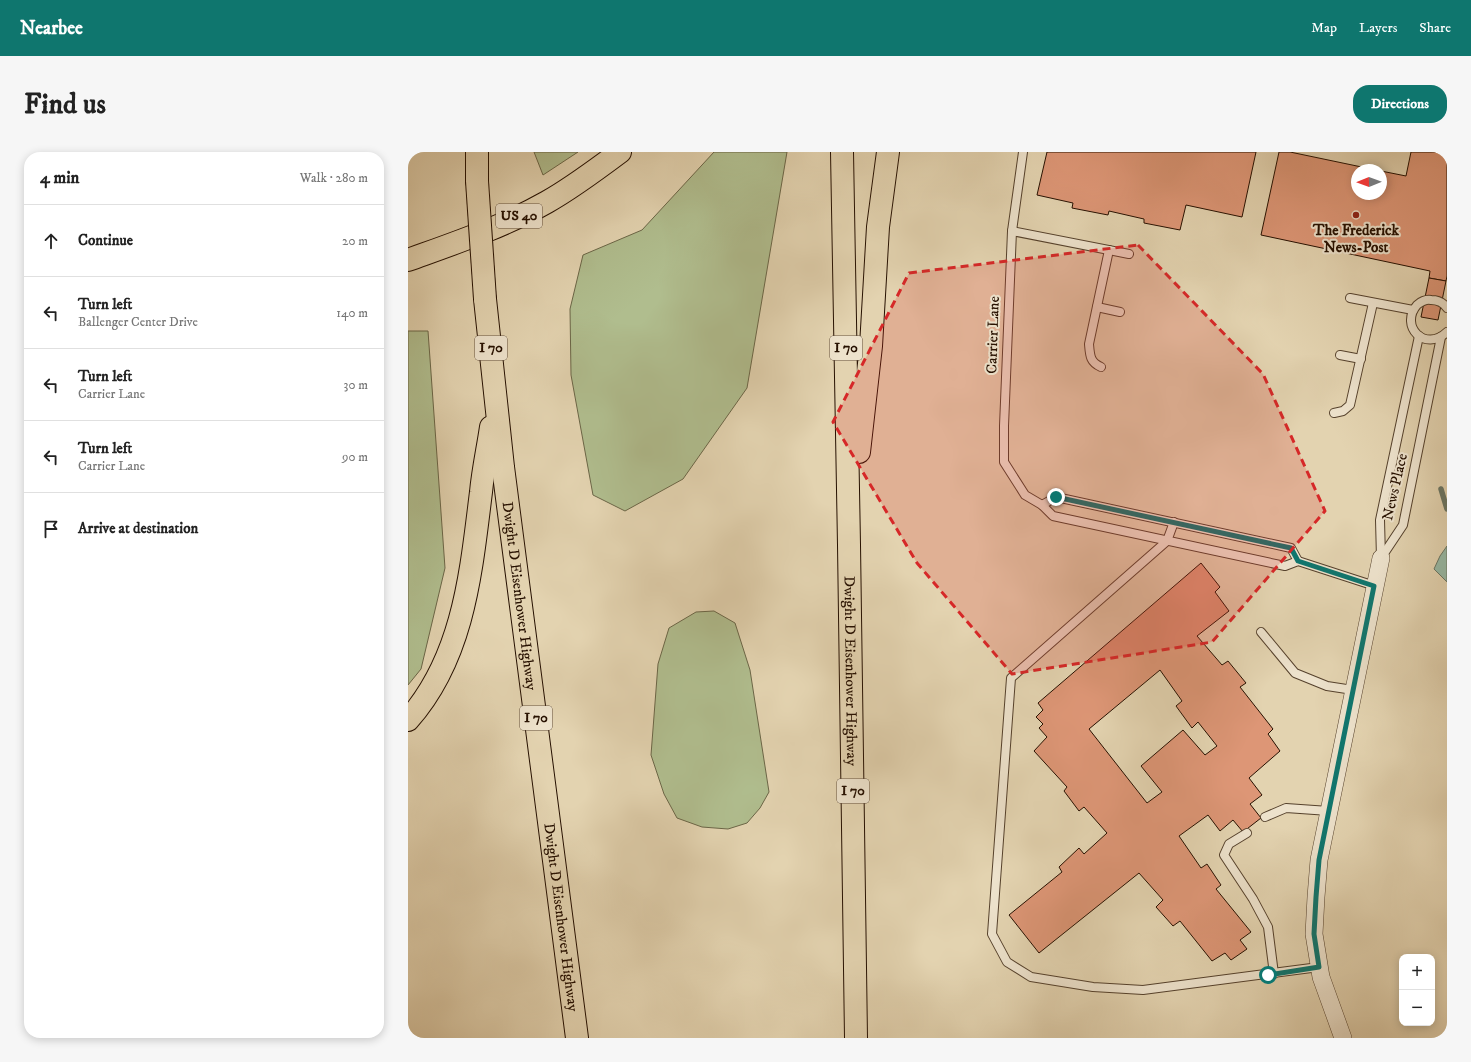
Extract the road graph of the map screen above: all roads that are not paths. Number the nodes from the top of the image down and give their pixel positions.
1 (477, 152) edge
2 (620, 152) edge
3 (842, 152) edge
4 (888, 152) edge
5 (1022, 152) edge
6 (1012, 230) junction
7 (1109, 250) junction
8 (1130, 254) dead end
9 (408, 260) edge
10 (1350, 298) dead end
11 (1373, 303) junction
12 (1097, 307) junction
13 (1447, 308) edge
14 (1412, 310) junction
15 (1120, 312) dead end
16 (1444, 335) edge
17 (1419, 336) junction
18 (1340, 355) dead end
19 (1360, 359) junction
20 (1101, 366) dead end
21 (496, 398) junction
22 (1334, 413) dead end
23 (1042, 505) junction
24 (1174, 522) junction
25 (1167, 541) junction
26 (849, 545) junction
27 (1381, 558) junction
28 (1298, 561) junction
29 (1374, 586) junction
30 (1260, 632) dead end
31 (1354, 690) junction
32 (408, 720) edge
33 (1329, 811) junction
34 (1265, 817) dead end
35 (1248, 832) dead end
36 (1319, 967) junction
37 (1274, 974) junction
38 (577, 1038) edge
39 (856, 1038) edge
40 (1343, 1038) edge

1 - 21 highway, Dwight D Eisenhower Highway / I 70, bridge
2 - 9 highway, US 40
3 - 26 highway, I 70
4 - 26 highway
5 - 6 lane, Carrier Lane
6 - 7 lane
6 - 23 lane, Carrier Lane
7 - 8 lane
7 - 12 lane
10 - 11 lane
11 - 14 lane
11 - 19 lane
12 - 15 lane
12 - 20 lane
13 - 14 lane
14 - 17 lane
16 - 17 lane
16 - 27 lane, News Place
17 - 27 lane, News Place
18 - 19 lane
19 - 22 lane
21 - 32 highway
21 - 38 highway, Dwight D Eisenhower Highway / I 70
23 - 24 lane
23 - 25 lane, Carrier Lane
24 - 25 lane
24 - 28 lane
25 - 28 lane, Carrier Lane
25 - 37 lane
26 - 39 highway, Dwight D Eisenhower Highway / I 70
27 - 29 street
28 - 29 lane, Carrier Lane
29 - 31 street
30 - 31 lane
31 - 33 street
33 - 34 lane
33 - 36 street
35 - 37 lane
36 - 37 lane
36 - 40 street

